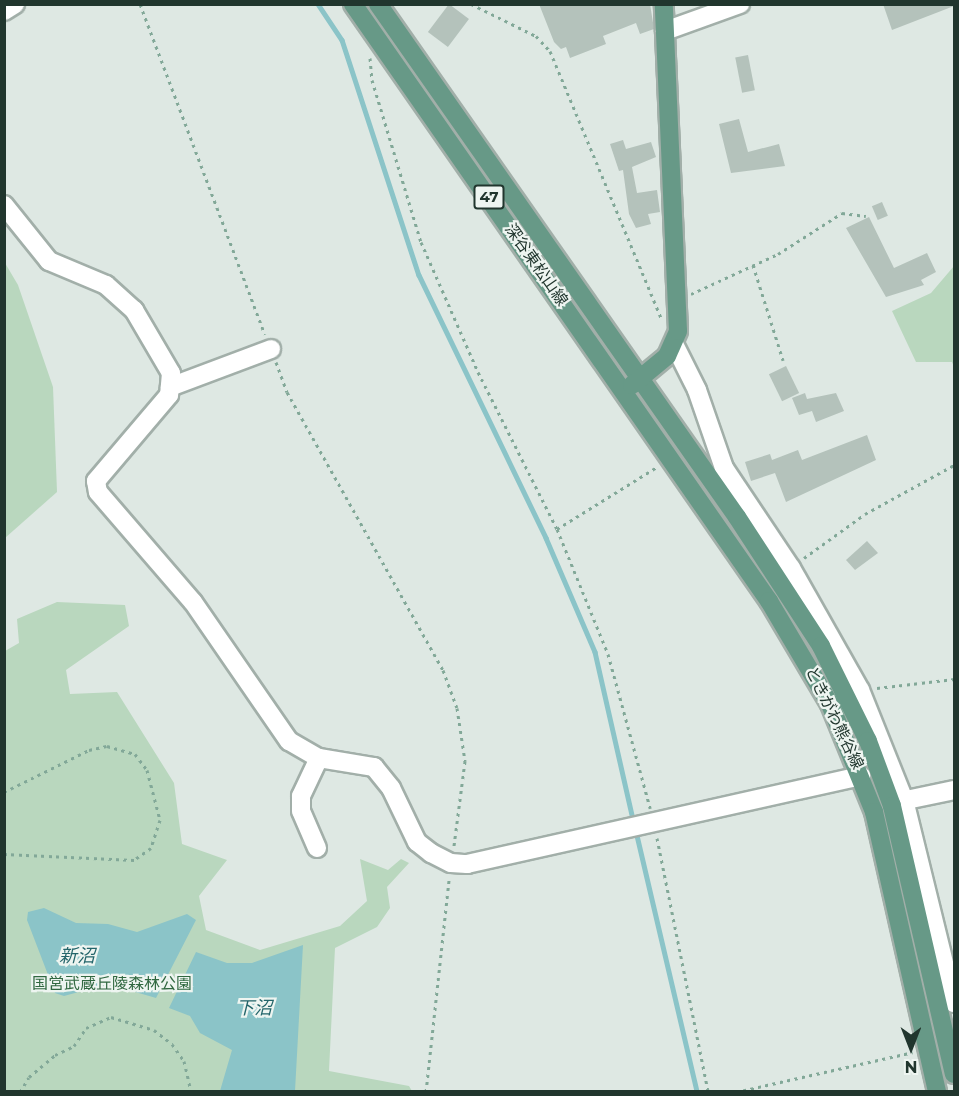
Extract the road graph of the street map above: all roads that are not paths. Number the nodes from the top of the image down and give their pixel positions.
1 (15, 4) edge
2 (353, 4) edge
3 (378, 4) edge
4 (664, 4) edge
5 (740, 4) edge
6 (4, 11) edge
7 (665, 31) junction
8 (4, 205) edge
9 (675, 346) junction
10 (271, 349) road end
11 (641, 378) junction
12 (170, 387) junction
13 (624, 390) junction
14 (319, 758) junction
15 (861, 776) junction
16 (954, 790) edge
17 (897, 802) junction
18 (317, 848) dead end
19 (943, 957) edge
20 (910, 964) junction
21 (954, 1003) edge
22 (954, 1074) edge
23 (937, 1092) edge

1 - 6 street
2 - 13 main road, 深谷東松山線 / 47
3 - 11 main road, 深谷東松山線 / 47
4 - 7 main road
5 - 7 street
7 - 9 main road
8 - 12 street
9 - 11 main road
9 - 17 street
10 - 12 street
11 - 13 main road
11 - 17 main road, ときがわ熊谷線
12 - 14 street
13 - 15 main road, ときがわ熊谷線
14 - 15 street
14 - 18 street
15 - 20 main road, ときがわ熊谷線
16 - 17 street
17 - 19 main road, ときがわ熊谷線
19 - 20 street
19 - 21 street
19 - 22 main road, ときがわ熊谷線
20 - 23 main road, ときがわ熊谷線

